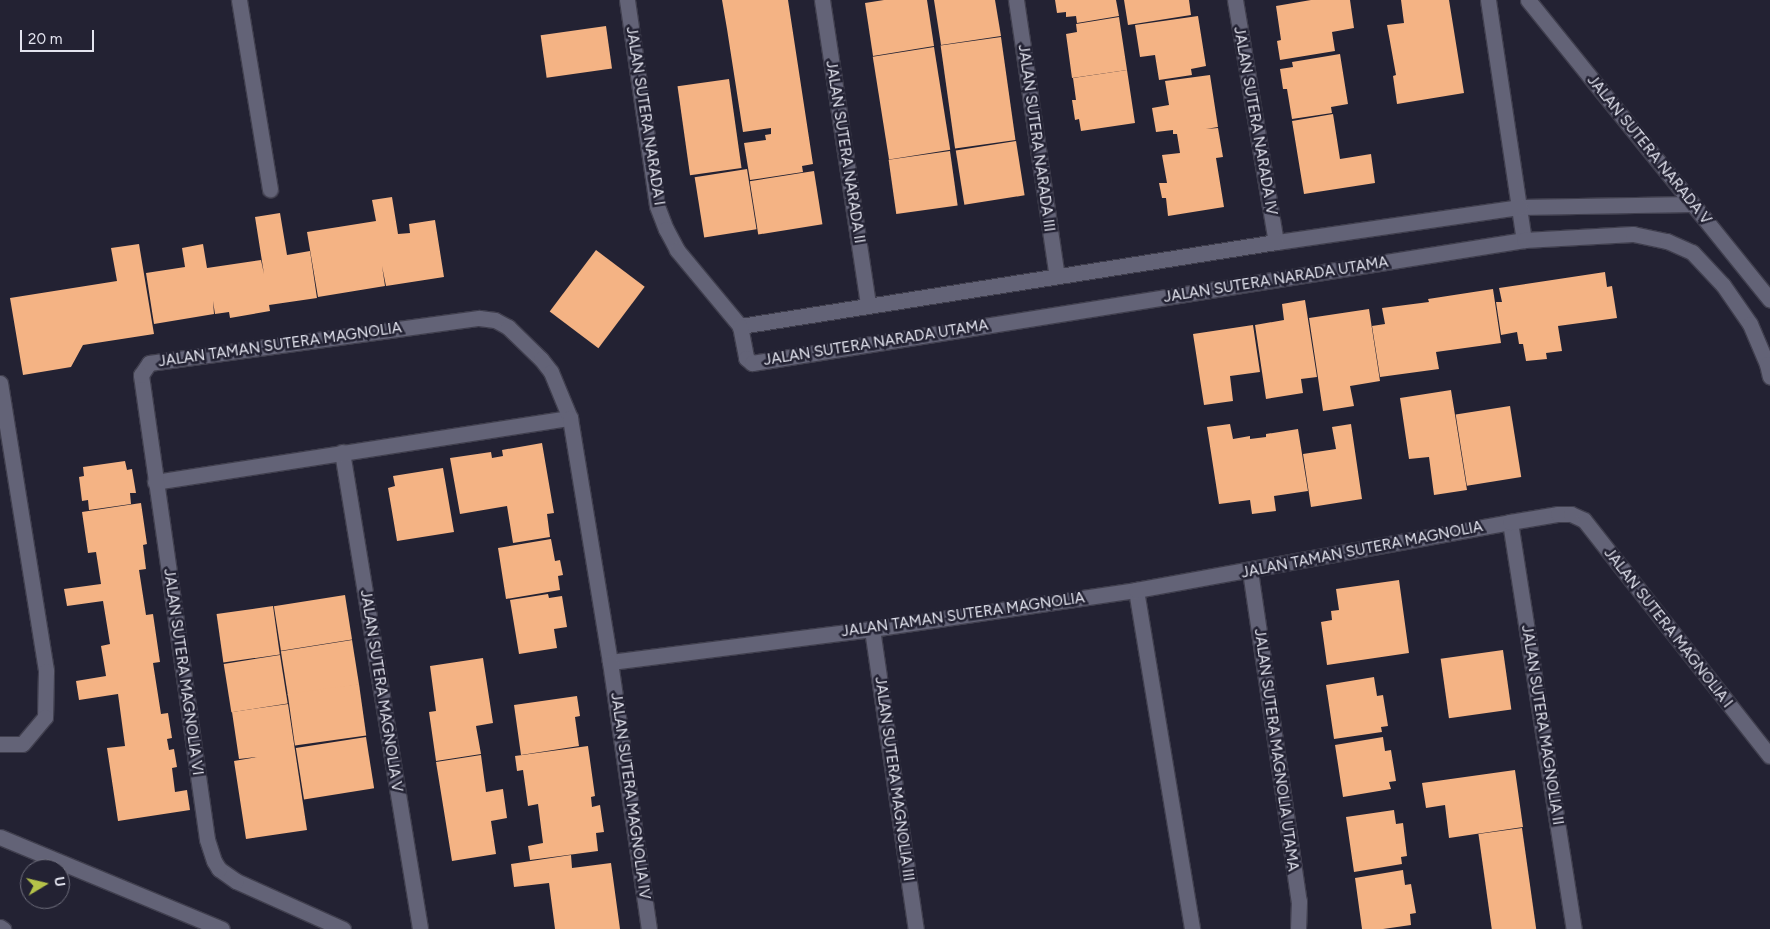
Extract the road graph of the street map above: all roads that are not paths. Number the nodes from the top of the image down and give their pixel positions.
1 (239, 0) edge
2 (627, 0) edge
3 (822, 0) edge
4 (1016, 0) edge
5 (1235, 0) edge
6 (1488, 0) edge
7 (1528, 0) edge
8 (270, 190) dead end
9 (1692, 204) junction
10 (1520, 207) junction
11 (1524, 240) junction
12 (1276, 242) junction
13 (1057, 276) junction
14 (1770, 300) edge
15 (868, 305) junction
16 (740, 326) junction
17 (1770, 378) edge
18 (0, 383) edge
19 (570, 418) junction
20 (342, 452) junction
21 (155, 482) junction
22 (1558, 514) joint
23 (1510, 522) junction
24 (1250, 571) junction
25 (1136, 590) junction
26 (872, 629) junction
27 (610, 662) junction
28 (0, 744) edge
29 (1770, 756) edge
30 (0, 837) edge
31 (222, 929) edge
32 (343, 929) edge
33 (420, 929) edge
34 (649, 929) edge
35 (916, 929) edge
36 (1192, 929) edge
37 (1298, 929) edge
38 (1574, 929) edge

1 - 8 street
2 - 16 street, JALAN SUTERA NARADA I
3 - 15 street, JALAN SUTERA NARADA II
4 - 13 street, JALAN SUTERA NARADA III
5 - 12 street, JALAN SUTERA NARADA IV
6 - 10 street
7 - 9 street, JALAN SUTERA NARADA V
9 - 10 street
9 - 14 street, JALAN SUTERA NARADA V
10 - 11 street
10 - 12 street
11 - 16 street, JALAN SUTERA NARADA UTAMA
11 - 17 street, JALAN SUTERA NARADA UTAMA
12 - 13 street
13 - 15 street
15 - 16 street
18 - 28 street
19 - 20 street
19 - 21 street, JALAN TAMAN SUTERA MAGNOLIA
19 - 27 street, JALAN TAMAN SUTERA MAGNOLIA
20 - 21 street
20 - 33 street, JALAN SUTERA MAGNOLIA V
21 - 32 street, JALAN SUTERA MAGNOLIA VI
22 - 23 street, JALAN TAMAN SUTERA MAGNOLIA
22 - 29 street, JALAN SUTERA MAGNOLIA I
23 - 24 street, JALAN TAMAN SUTERA MAGNOLIA
23 - 38 street, JALAN SUTERA MAGNOLIA II
24 - 25 street, JALAN TAMAN SUTERA MAGNOLIA
24 - 37 street, JALAN SUTERA MAGNOLIA UTAMA
25 - 26 street, JALAN TAMAN SUTERA MAGNOLIA
25 - 36 street
26 - 27 street, JALAN TAMAN SUTERA MAGNOLIA
26 - 35 street, JALAN SUTERA MAGNOLIA III
27 - 34 street, JALAN SUTERA MAGNOLIA IV
30 - 31 street

